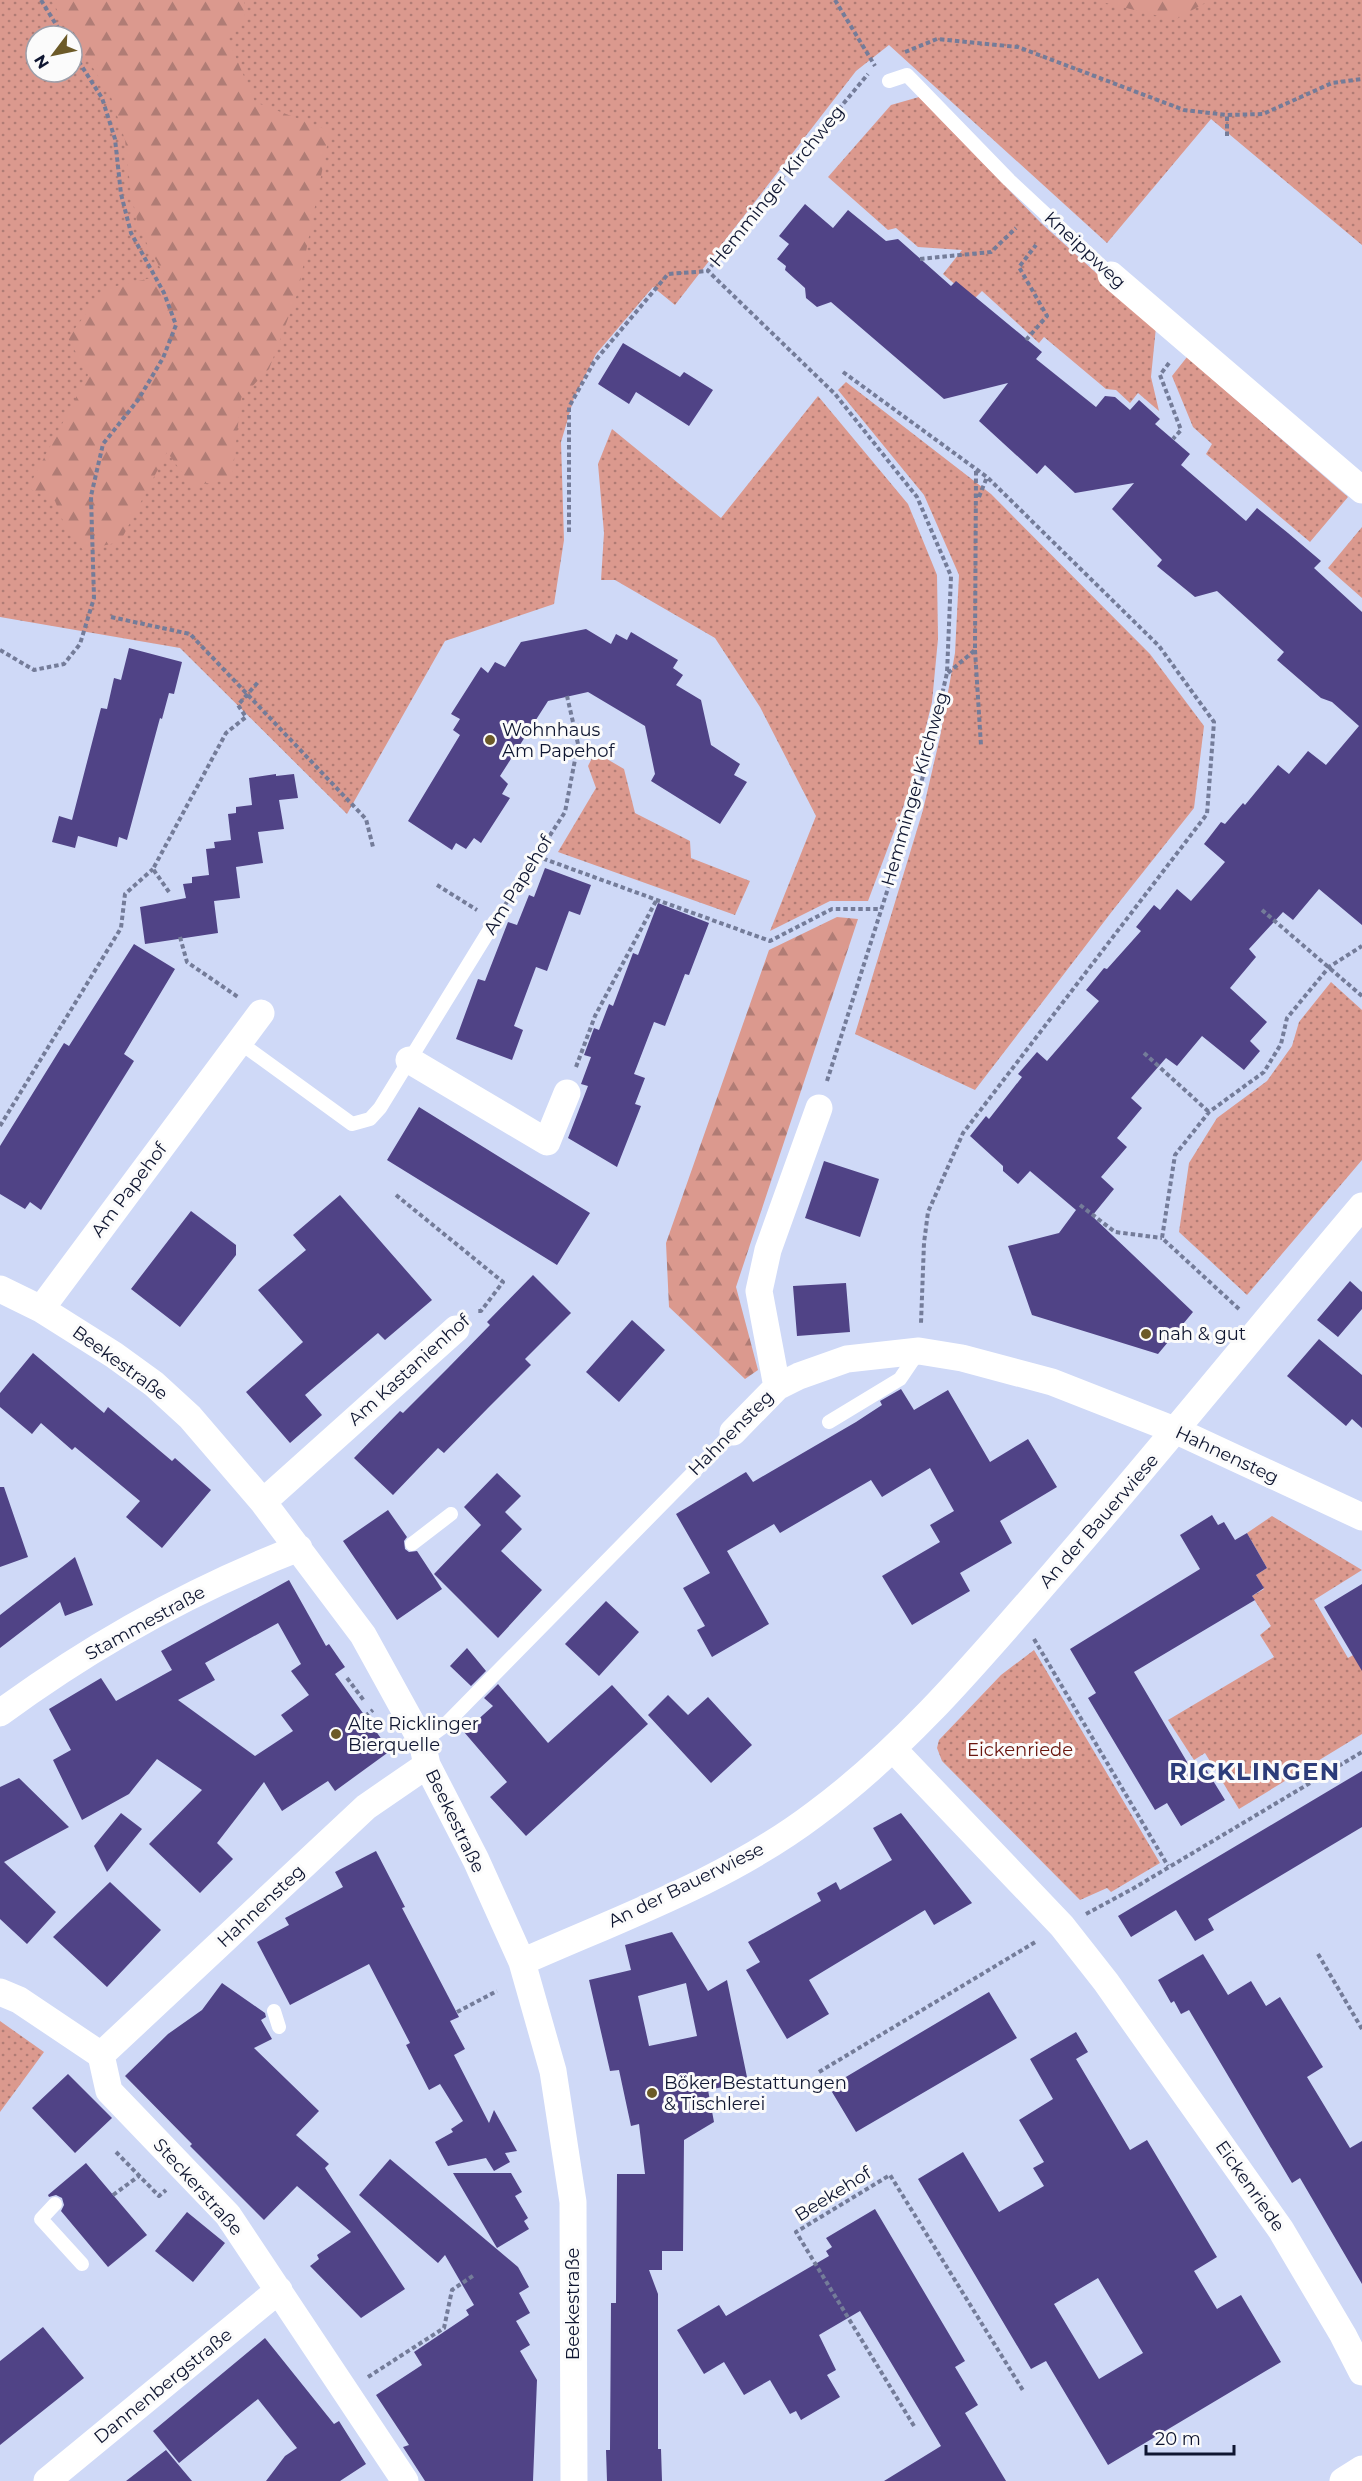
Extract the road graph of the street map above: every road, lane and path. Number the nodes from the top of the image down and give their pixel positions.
1 (41, 0) edge
2 (835, 0) edge
3 (56, 24) edge
4 (897, 55) dead end
5 (881, 62) dead end
6 (875, 66) junction
7 (84, 70) edge
8 (1362, 79) edge
9 (889, 81) joint
10 (1227, 115) junction
11 (1227, 136) dead end
12 (1016, 228) dead end
13 (1036, 245) dead end
14 (920, 259) dead end
15 (708, 271) junction
16 (1111, 275) joint
17 (1026, 340) dead end
18 (1170, 362) dead end
19 (843, 372) dead end
20 (1173, 439) dead end
21 (976, 470) junction
22 (987, 477) junction
23 (1362, 490) edge
24 (977, 500) junction
25 (568, 532) dead end
26 (111, 617) dead end
27 (0, 650) edge
28 (975, 650) junction
29 (947, 673) junction
30 (260, 681) dead end
31 (248, 695) junction
32 (567, 696) dead end
33 (981, 746) dead end
34 (373, 847) dead end
35 (536, 856) junction
36 (153, 869) junction
37 (437, 885) dead end
38 (169, 892) dead end
39 (657, 899) junction
40 (881, 909) junction
41 (1262, 910) dead end
42 (495, 921) junction
43 (180, 937) dead end
44 (1362, 946) edge
45 (1329, 967) junction
46 (1362, 996) edge
47 (261, 1013) joint
48 (239, 1042) junction
49 (1144, 1053) dead end
50 (409, 1060) junction
51 (567, 1093) joint
52 (819, 1108) joint
53 (1209, 1112) junction
54 (0, 1126) edge
55 (396, 1195) dead end
56 (1080, 1205) dead end
57 (1362, 1206) edge
58 (1162, 1238) junction
59 (0, 1289) edge
60 (41, 1309) junction
61 (1259, 1328) junction
62 (456, 1329) joint
63 (919, 1351) junction
64 (777, 1387) junction
65 (829, 1422) dead end
66 (1176, 1431) junction
67 (733, 1432) joint
68 (263, 1502) junction
69 (451, 1514) dead end
70 (1362, 1517) edge
71 (412, 1544) dead end
72 (299, 1548) junction
73 (1019, 1614) junction
74 (0, 1713) edge
75 (894, 1750) junction
76 (1362, 1752) edge
77 (425, 1754) junction
78 (1168, 1866) junction
79 (1062, 1926) junction
80 (1318, 1954) dead end
81 (522, 1962) junction
82 (497, 1991) dead end
83 (0, 1992) edge
84 (274, 2011) dead end
85 (457, 2012) dead end
86 (279, 2027) dead end
87 (1362, 2029) edge
88 (101, 2055) junction
89 (819, 2072) dead end
90 (139, 2176) dead end
91 (113, 2195) dead end
92 (55, 2204) dead end
93 (82, 2264) dead end
94 (474, 2276) dead end
95 (279, 2290) junction
96 (1353, 2330) edge
97 (1362, 2372) edge
98 (346, 2391) junction
99 (1024, 2392) dead end
100 (914, 2426) dead end
101 (1362, 2469) edge
102 (47, 2481) edge
103 (405, 2481) edge
104 (574, 2481) edge
105 (1343, 2481) edge

1 - 3 path
2 - 6 path
4 - 10 path
5 - 6 path, Hemminger Kirchweg
6 - 9 path
6 - 15 path, Hemminger Kirchweg
7 - 27 path
8 - 10 path
9 - 16 lane, Kneippweg
10 - 11 path
12 - 14 path
13 - 17 path
15 - 25 path
15 - 29 path, Hemminger Kirchweg
16 - 23 street, Kneippweg
18 - 20 path
19 - 21 path
21 - 22 path
21 - 24 path
22 - 24 path
22 - 63 path
24 - 28 path
26 - 31 path
28 - 29 path
28 - 33 path
29 - 40 path, Hemminger Kirchweg
30 - 31 path
31 - 34 path
31 - 36 path
32 - 35 path, Am Papehof
35 - 39 path
35 - 42 path, Am Papehof
36 - 38 path
36 - 54 path
37 - 42 path
39 - 40 path
39 - 51 path
40 - 52 path, Hemminger Kirchweg
41 - 45 path
42 - 50 lane, Am Papehof
43 - 47 path
44 - 45 path
45 - 46 path
45 - 53 path
47 - 48 street, Am Papehof
48 - 50 lane, Am Papehof
48 - 60 street, Am Papehof
49 - 53 path
50 - 51 street
52 - 64 street
53 - 58 path
55 - 62 path, Am Kastanienhof
56 - 58 path
57 - 61 street, An der Bauerwiese
58 - 61 path
59 - 60 street, Beekestraße
60 - 68 street, Beekestraße
61 - 66 street, An der Bauerwiese
62 - 68 street, Am Kastanienhof
63 - 64 street, Hahnensteg
63 - 65 lane
63 - 66 street, Hahnensteg
64 - 67 street, Hahnensteg
66 - 70 street, Hahnensteg
66 - 73 street, An der Bauerwiese
67 - 77 lane, Hahnensteg
68 - 72 street, Beekestraße
69 - 71 lane
72 - 74 street, Stammestraße
72 - 77 street, Beekestraße
73 - 75 street, An der Bauerwiese
73 - 78 path
75 - 79 street, Eickenriede
75 - 81 street, An der Bauerwiese
76 - 78 path
77 - 81 street, Beekestraße
77 - 88 street, Hahnensteg
78 - 79 path
79 - 89 path
79 - 96 street, Eickenriede
80 - 87 path
81 - 104 street, Beekestraße
82 - 85 path
83 - 88 street
84 - 86 lane
88 - 95 street, Steckerstraße
90 - 91 path
92 - 93 lane
94 - 98 path
95 - 98 street, Steckerstraße
95 - 102 street, Dannenbergstraße
96 - 97 street, Eickenriede
98 - 103 street, Steckerstraße
99 - 100 path, Beekehof
101 - 105 street

